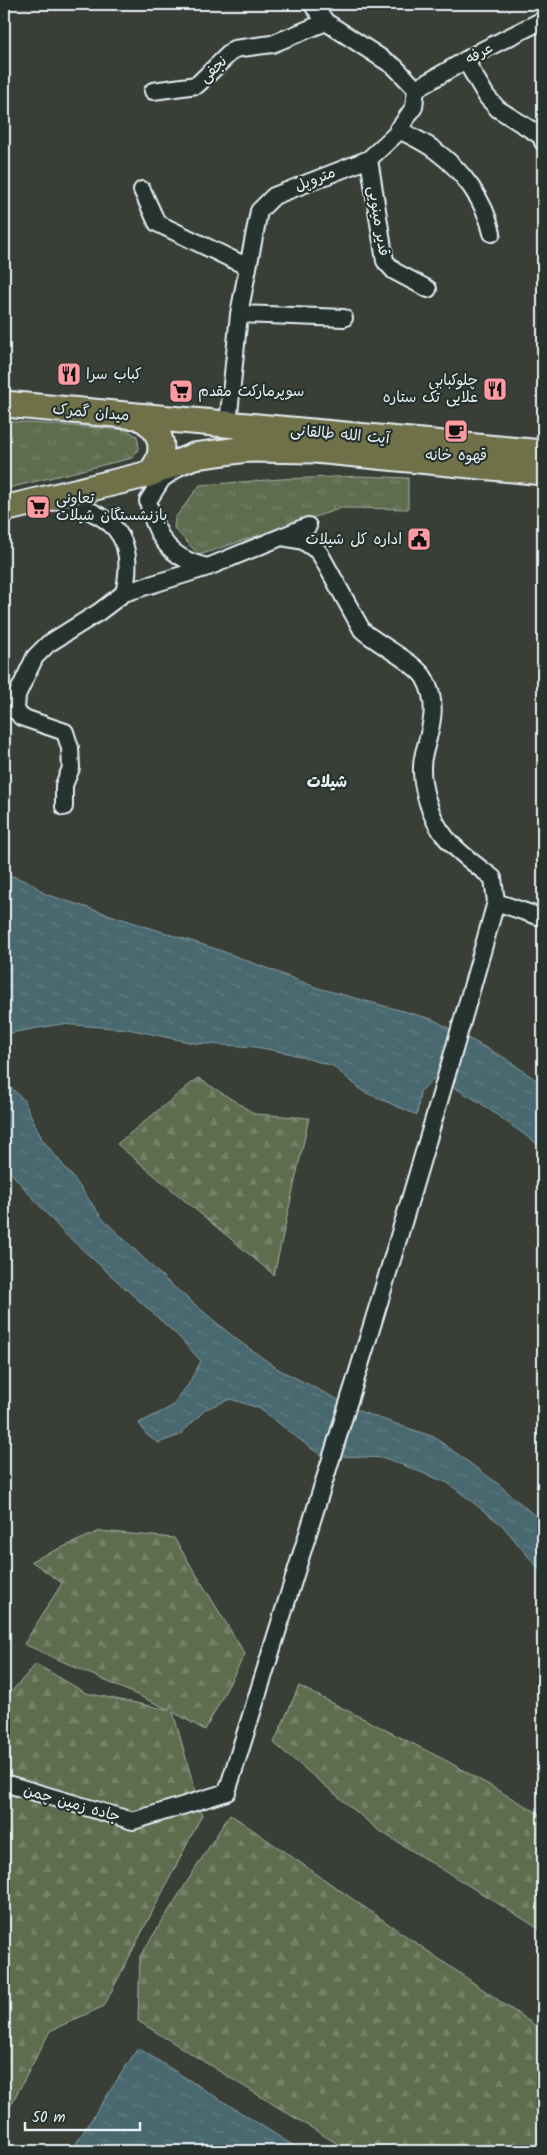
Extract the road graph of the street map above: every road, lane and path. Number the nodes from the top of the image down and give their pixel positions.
1 (312, 4) edge
2 (543, 20) edge
3 (326, 22) junction
4 (465, 60) junction
5 (416, 88) junction
6 (153, 91) dead end
7 (398, 129) junction
8 (542, 138) edge
9 (369, 159) junction
10 (142, 190) dead end
11 (492, 234) dead end
12 (248, 267) junction
13 (428, 289) dead end
14 (239, 314) junction
15 (344, 318) dead end
16 (4, 404) edge
17 (137, 416) junction
18 (190, 422) junction
19 (228, 424) junction
20 (220, 452) junction
21 (543, 453) edge
22 (194, 456) junction
23 (543, 472) edge
24 (149, 474) junction
25 (52, 498) junction
26 (4, 509) edge
27 (308, 526) dead end
28 (281, 537) junction
29 (208, 567) junction
30 (124, 593) junction
31 (4, 712) edge
32 (21, 717) junction
33 (64, 807) dead end
34 (496, 902) junction
35 (543, 918) edge
36 (4, 1783) edge

1 - 3 street
2 - 4 street, عرفه
3 - 5 street
3 - 6 street, نجفی
4 - 5 street, عرفه
4 - 8 street
5 - 7 street, متروپل
7 - 9 street, متروپل
7 - 11 street
9 - 12 street, متروپل
9 - 13 street, قدیر مینویی
10 - 12 street
12 - 14 street, متروپل
14 - 15 street
14 - 19 street, متروپل
16 - 17 main road, میدان گمرک
17 - 18 main road, آیت الله طالقانی
17 - 24 main road, میدان گمرک
18 - 19 main road, آیت الله طالقانی
18 - 20 main road
19 - 21 main road, آیت الله طالقانی
20 - 22 main road, آیت الله طالقانی
20 - 23 main road, آیت الله طالقانی
22 - 24 main road, آیت الله طالقانی
22 - 29 street
24 - 25 main road
25 - 26 main road
25 - 30 street
27 - 28 street
28 - 29 street
28 - 34 street
29 - 30 street
30 - 32 street
31 - 32 lane
32 - 33 street
34 - 35 street
34 - 36 street, جاده زمین چمن

